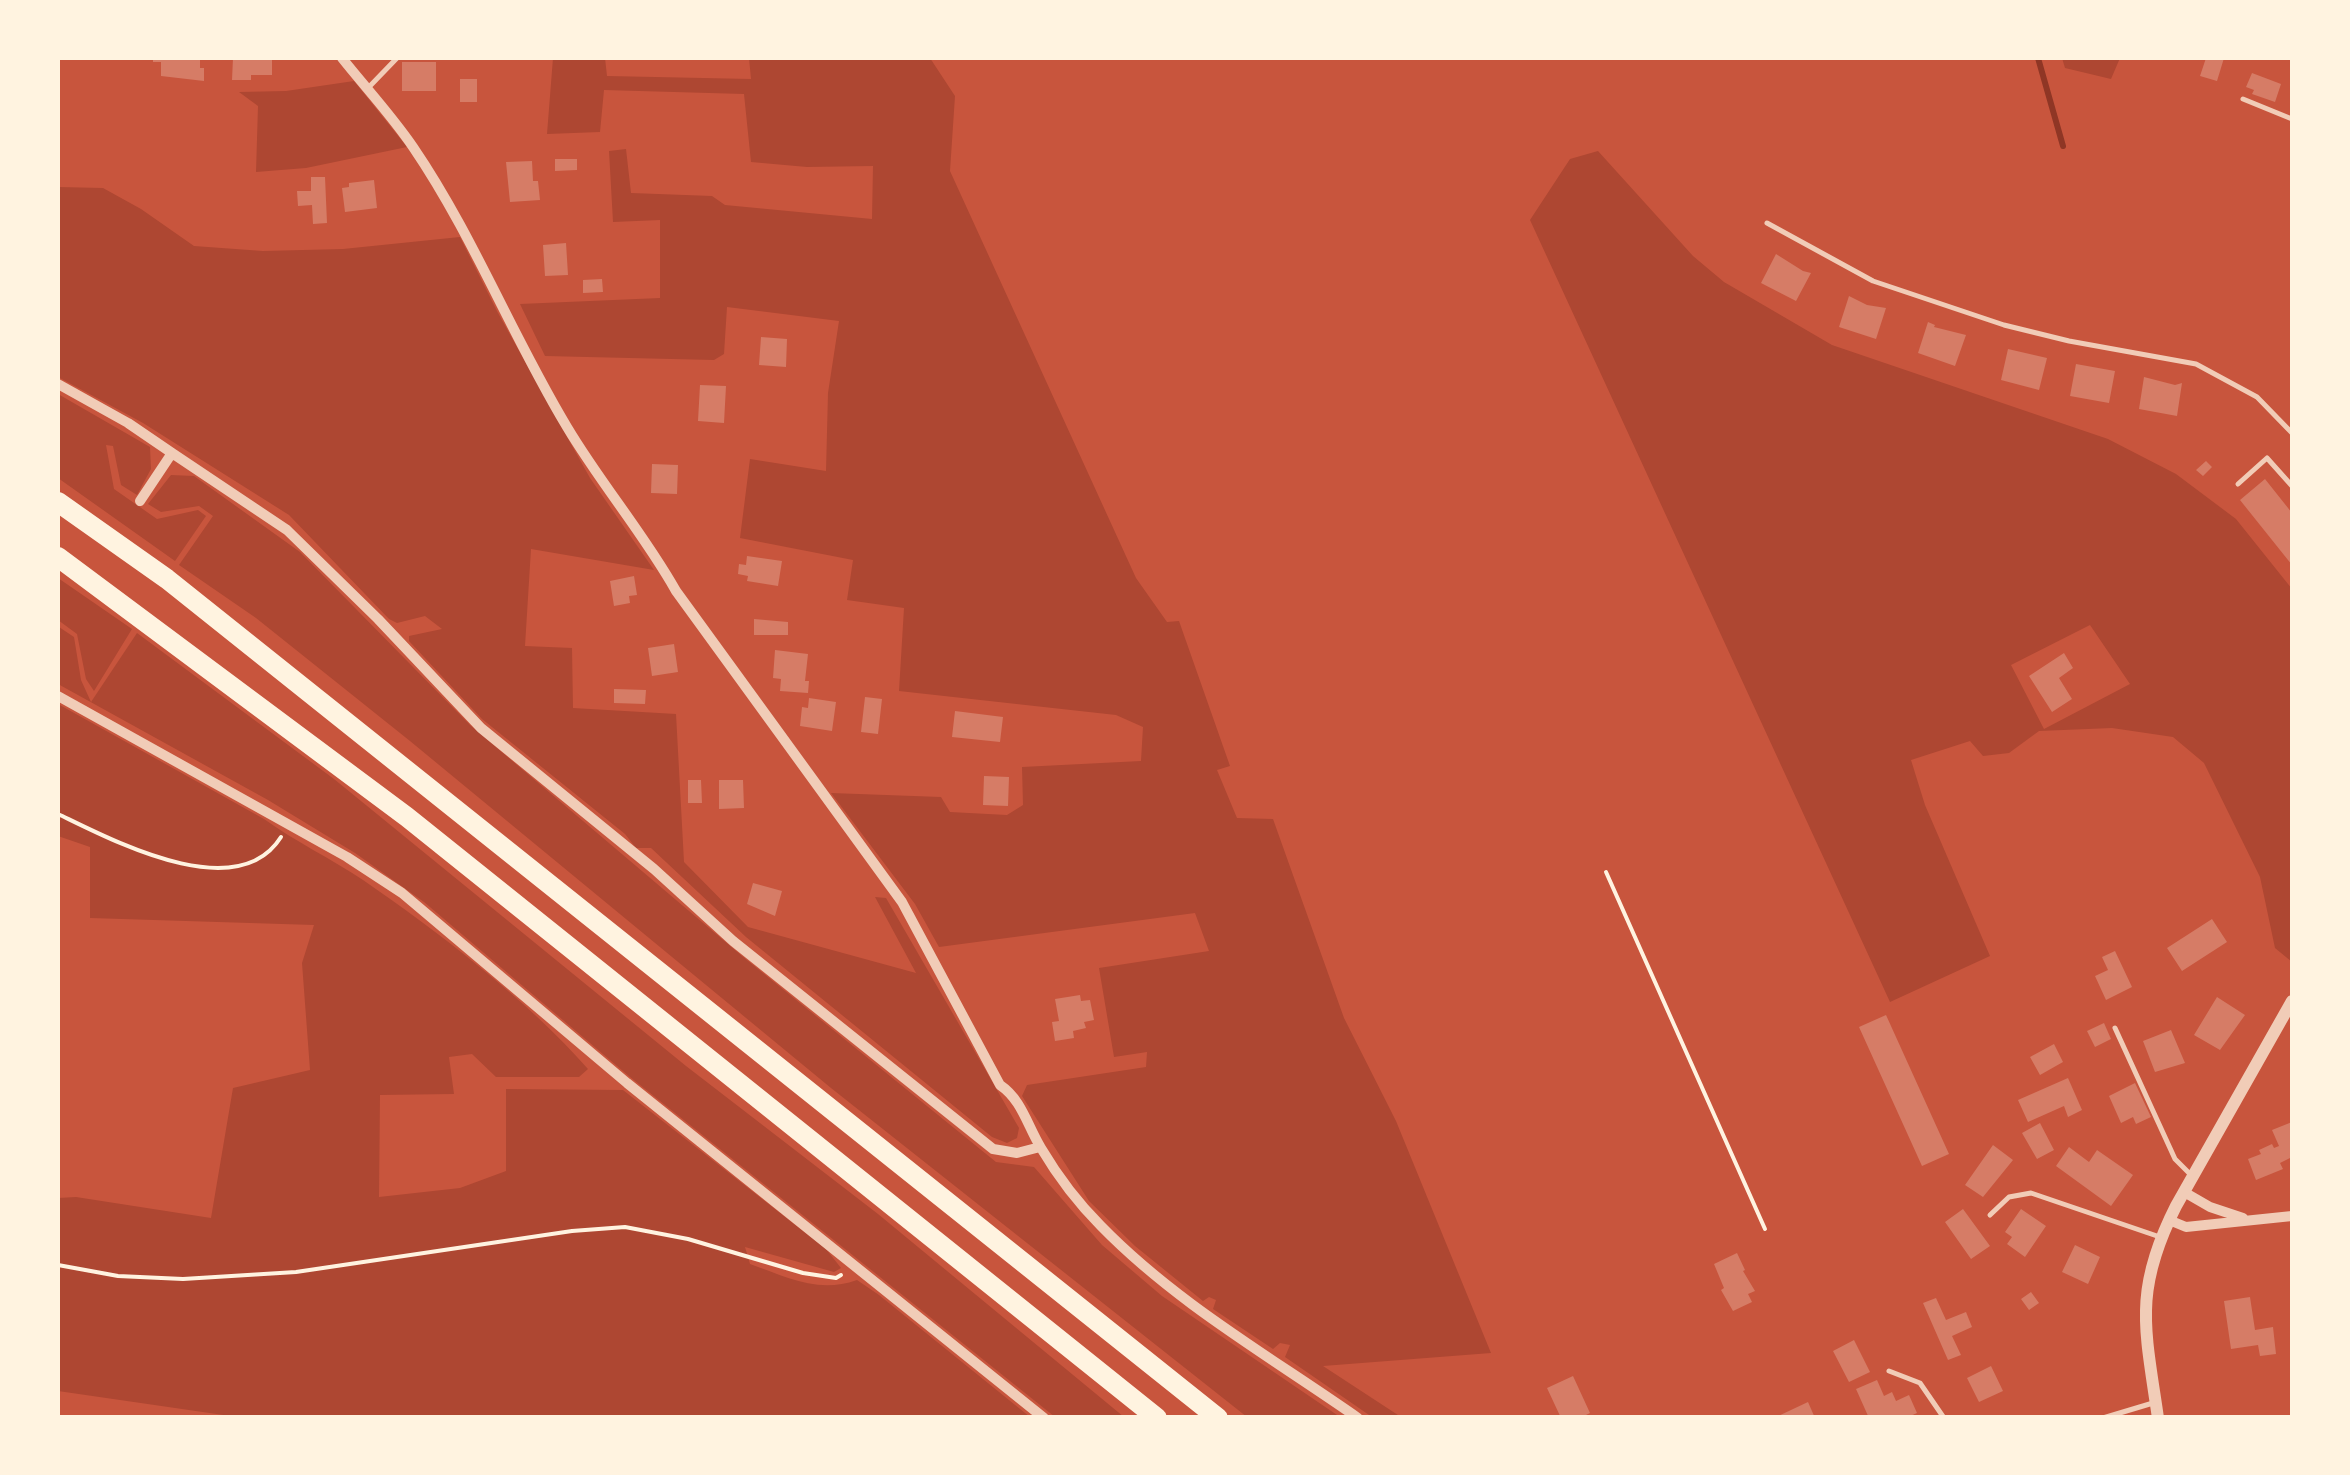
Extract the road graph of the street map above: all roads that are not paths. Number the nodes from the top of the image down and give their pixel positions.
1 (342, 58) edge
2 (397, 58) edge
3 (368, 90) junction
4 (2242, 100) dead end
5 (2292, 118) edge
6 (1767, 223) dead end
7 (58, 384) edge
8 (2292, 434) edge
9 (172, 452) junction
10 (2238, 484) dead end
11 (2292, 486) edge
12 (58, 502) edge
13 (140, 502) dead end
14 (58, 558) edge
15 (58, 696) edge
16 (2292, 1001) edge
17 (2115, 1028) dead end
18 (1040, 1147) junction
19 (2193, 1176) junction
20 (2184, 1192) junction
21 (1990, 1215) dead end
22 (2292, 1216) edge
23 (2244, 1218) junction
24 (2169, 1220) junction
25 (2160, 1237) junction
26 (1889, 1371) dead end
27 (2156, 1402) junction
28 (1044, 1418) edge
29 (1157, 1418) edge
30 (1218, 1418) edge
31 (1358, 1418) edge
32 (1944, 1418) edge
33 (2103, 1418) edge
34 (2158, 1418) edge

1 - 3 street
2 - 3 lane
3 - 18 street
4 - 5 lane
6 - 8 lane
7 - 9 street
9 - 13 street
9 - 18 street
10 - 11 lane
12 - 30 highway
14 - 29 highway
15 - 28 street
16 - 19 street
17 - 19 lane
18 - 31 street
19 - 20 street
20 - 23 street
20 - 24 street
21 - 25 lane
22 - 23 street
23 - 24 street
24 - 25 street
25 - 27 street
26 - 32 lane
27 - 33 lane
27 - 34 street

